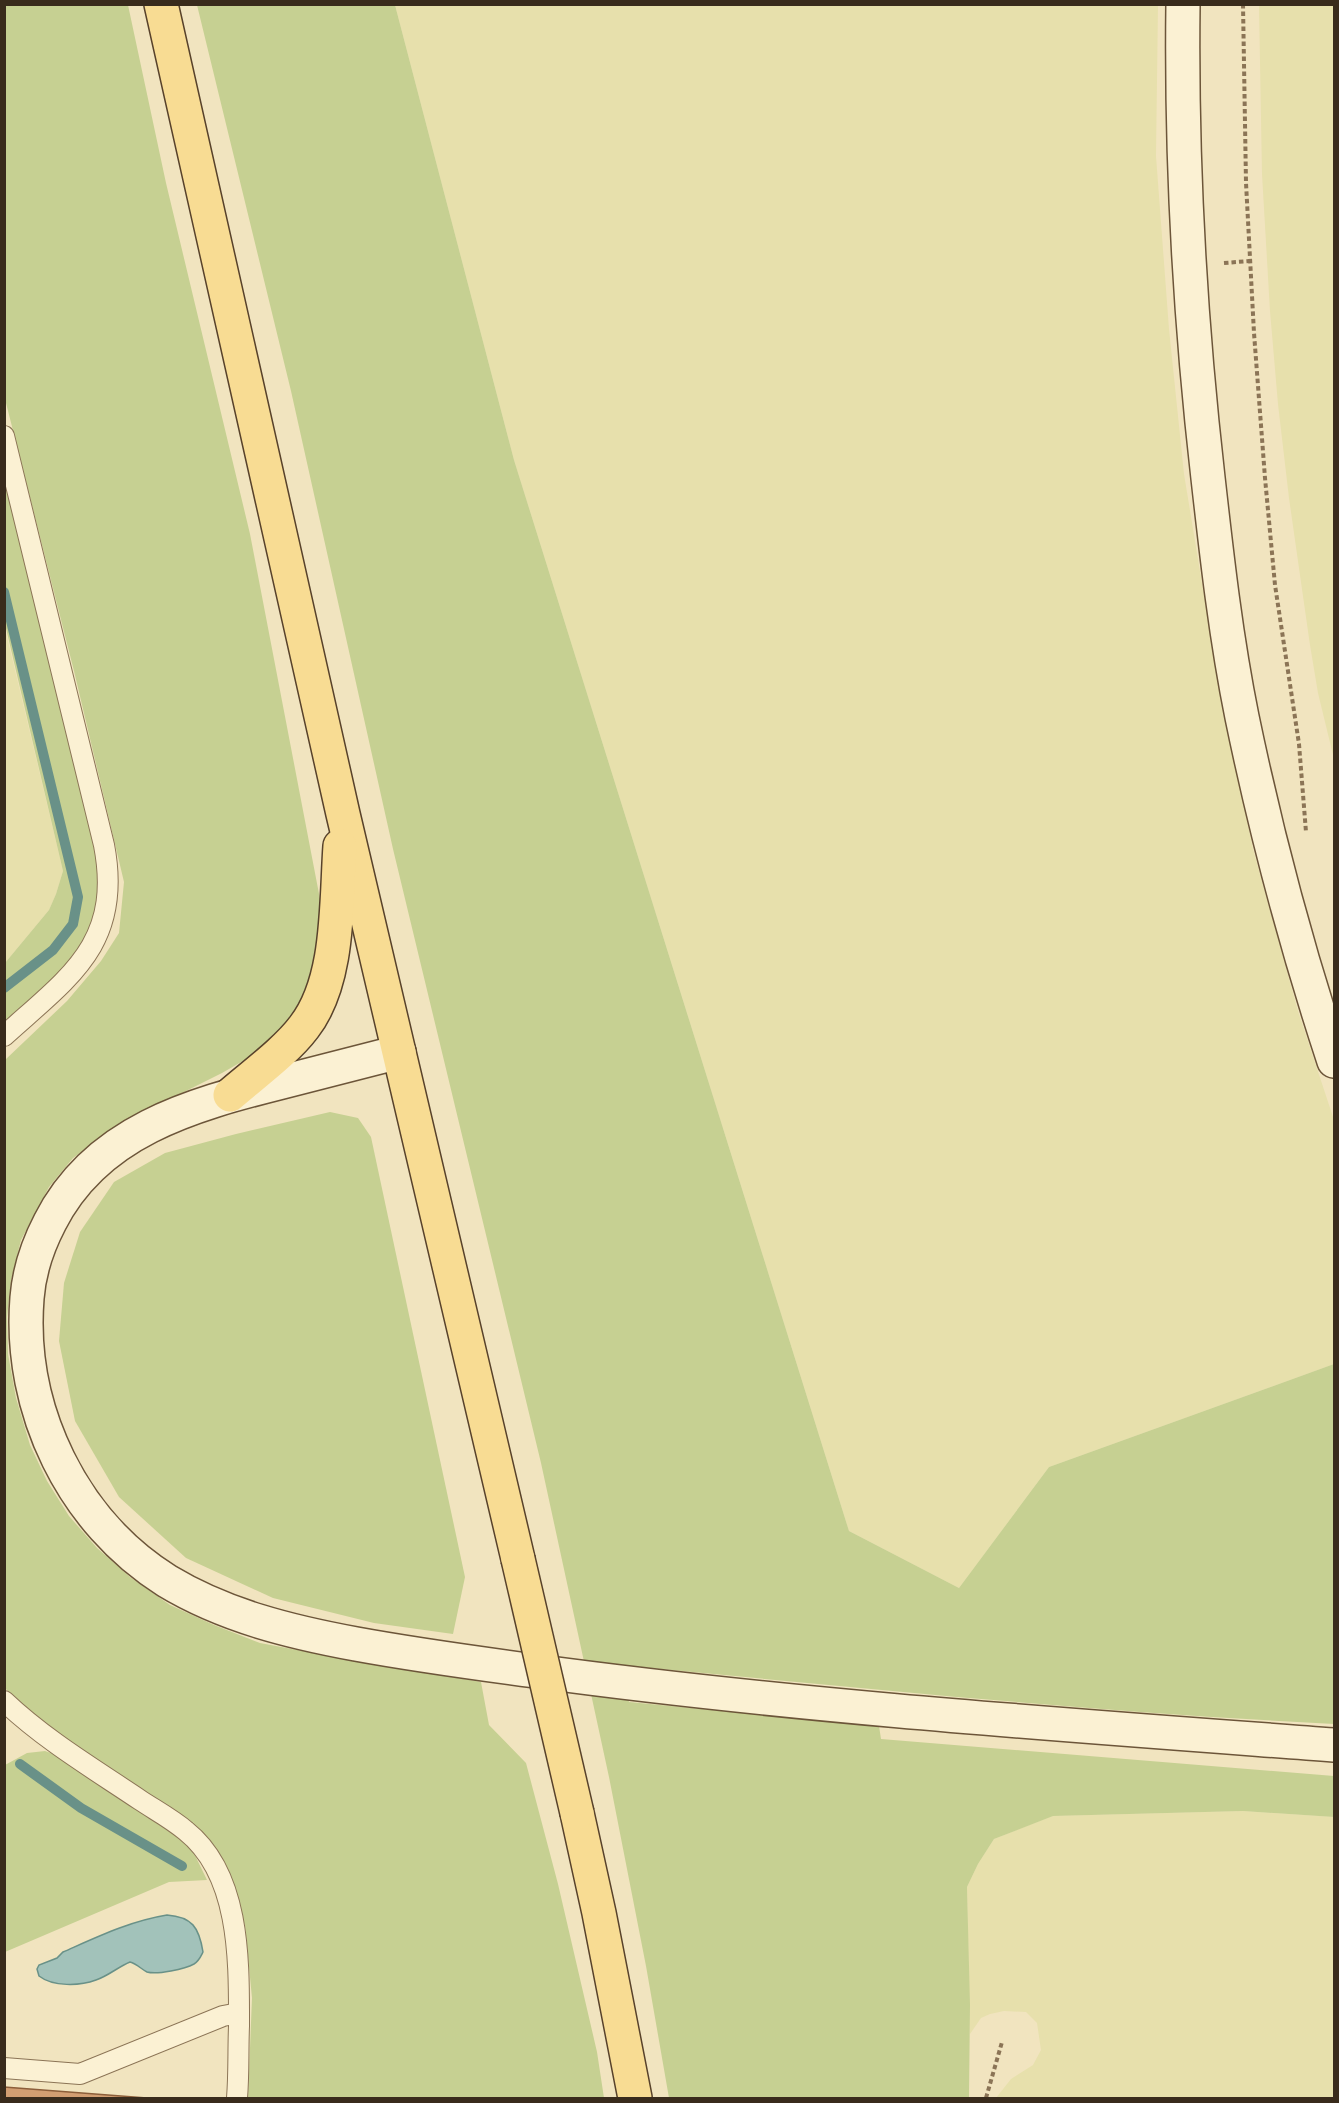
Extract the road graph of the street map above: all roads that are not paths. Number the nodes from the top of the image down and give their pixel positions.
1 (162, 4) edge
2 (1183, 4) edge
3 (4, 436) edge
4 (343, 814) junction
5 (4, 1036) edge
6 (399, 1052) junction
7 (1335, 1060) edge
8 (230, 1095) junction
9 (4, 1701) edge
10 (1335, 1745) edge
11 (239, 2013) junction
12 (4, 2068) edge
13 (237, 2098) edge
14 (635, 2098) edge

1 - 4 main road
2 - 7 street
3 - 5 lane
4 - 6 main road
4 - 8 main road
6 - 8 street
6 - 14 main road, bridge
8 - 10 street
9 - 11 lane
11 - 12 lane
11 - 13 lane

